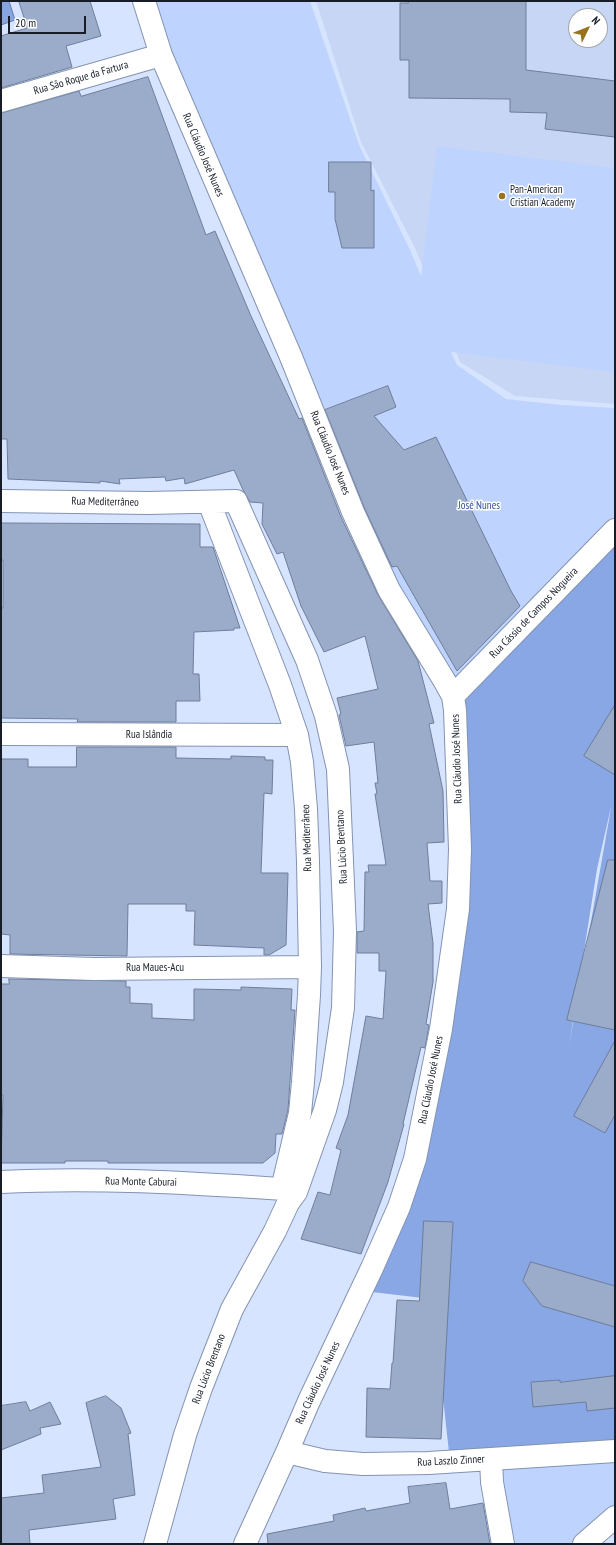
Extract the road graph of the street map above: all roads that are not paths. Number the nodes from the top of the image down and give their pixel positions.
1 (144, 1) edge
2 (161, 55) junction
3 (1, 101) edge
4 (1, 501) edge
5 (236, 501) joint
6 (209, 502) junction
7 (615, 530) edge
8 (453, 696) junction
9 (1, 734) edge
10 (297, 735) junction
11 (1, 966) edge
12 (310, 967) junction
13 (1, 1182) edge
14 (289, 1194) junction
15 (615, 1450) edge
16 (287, 1452) junction
17 (491, 1459) junction
18 (615, 1517) edge
19 (155, 1544) edge
20 (245, 1544) edge
21 (503, 1544) edge
22 (584, 1544) edge

1 - 2 street, Rua Cláudio José Nunes
2 - 3 street, Rua São Roque da Fartura
2 - 8 street, Rua Cláudio José Nunes
4 - 6 street, Rua Mediterrâneo
5 - 6 street, Rua Mediterrâneo
5 - 14 street, Rua Lúcio Brentano
6 - 10 street, Rua Mediterrâneo
7 - 8 street, Rua Cássio de Campos Nogueira
8 - 16 street, Rua Cláudio José Nunes
9 - 10 street, Rua Islândia
10 - 12 street, Rua Mediterrâneo
11 - 12 street, Rua Maues-Acu
12 - 14 street, Rua Mediterrâneo
13 - 14 street, Rua Monte Caburai
14 - 19 street, Rua Lúcio Brentano
15 - 17 street, Rua Laszlo Zinner
16 - 17 street, Rua Laszlo Zinner
16 - 20 street, Rua Cláudio José Nunes
17 - 21 street
18 - 22 street

